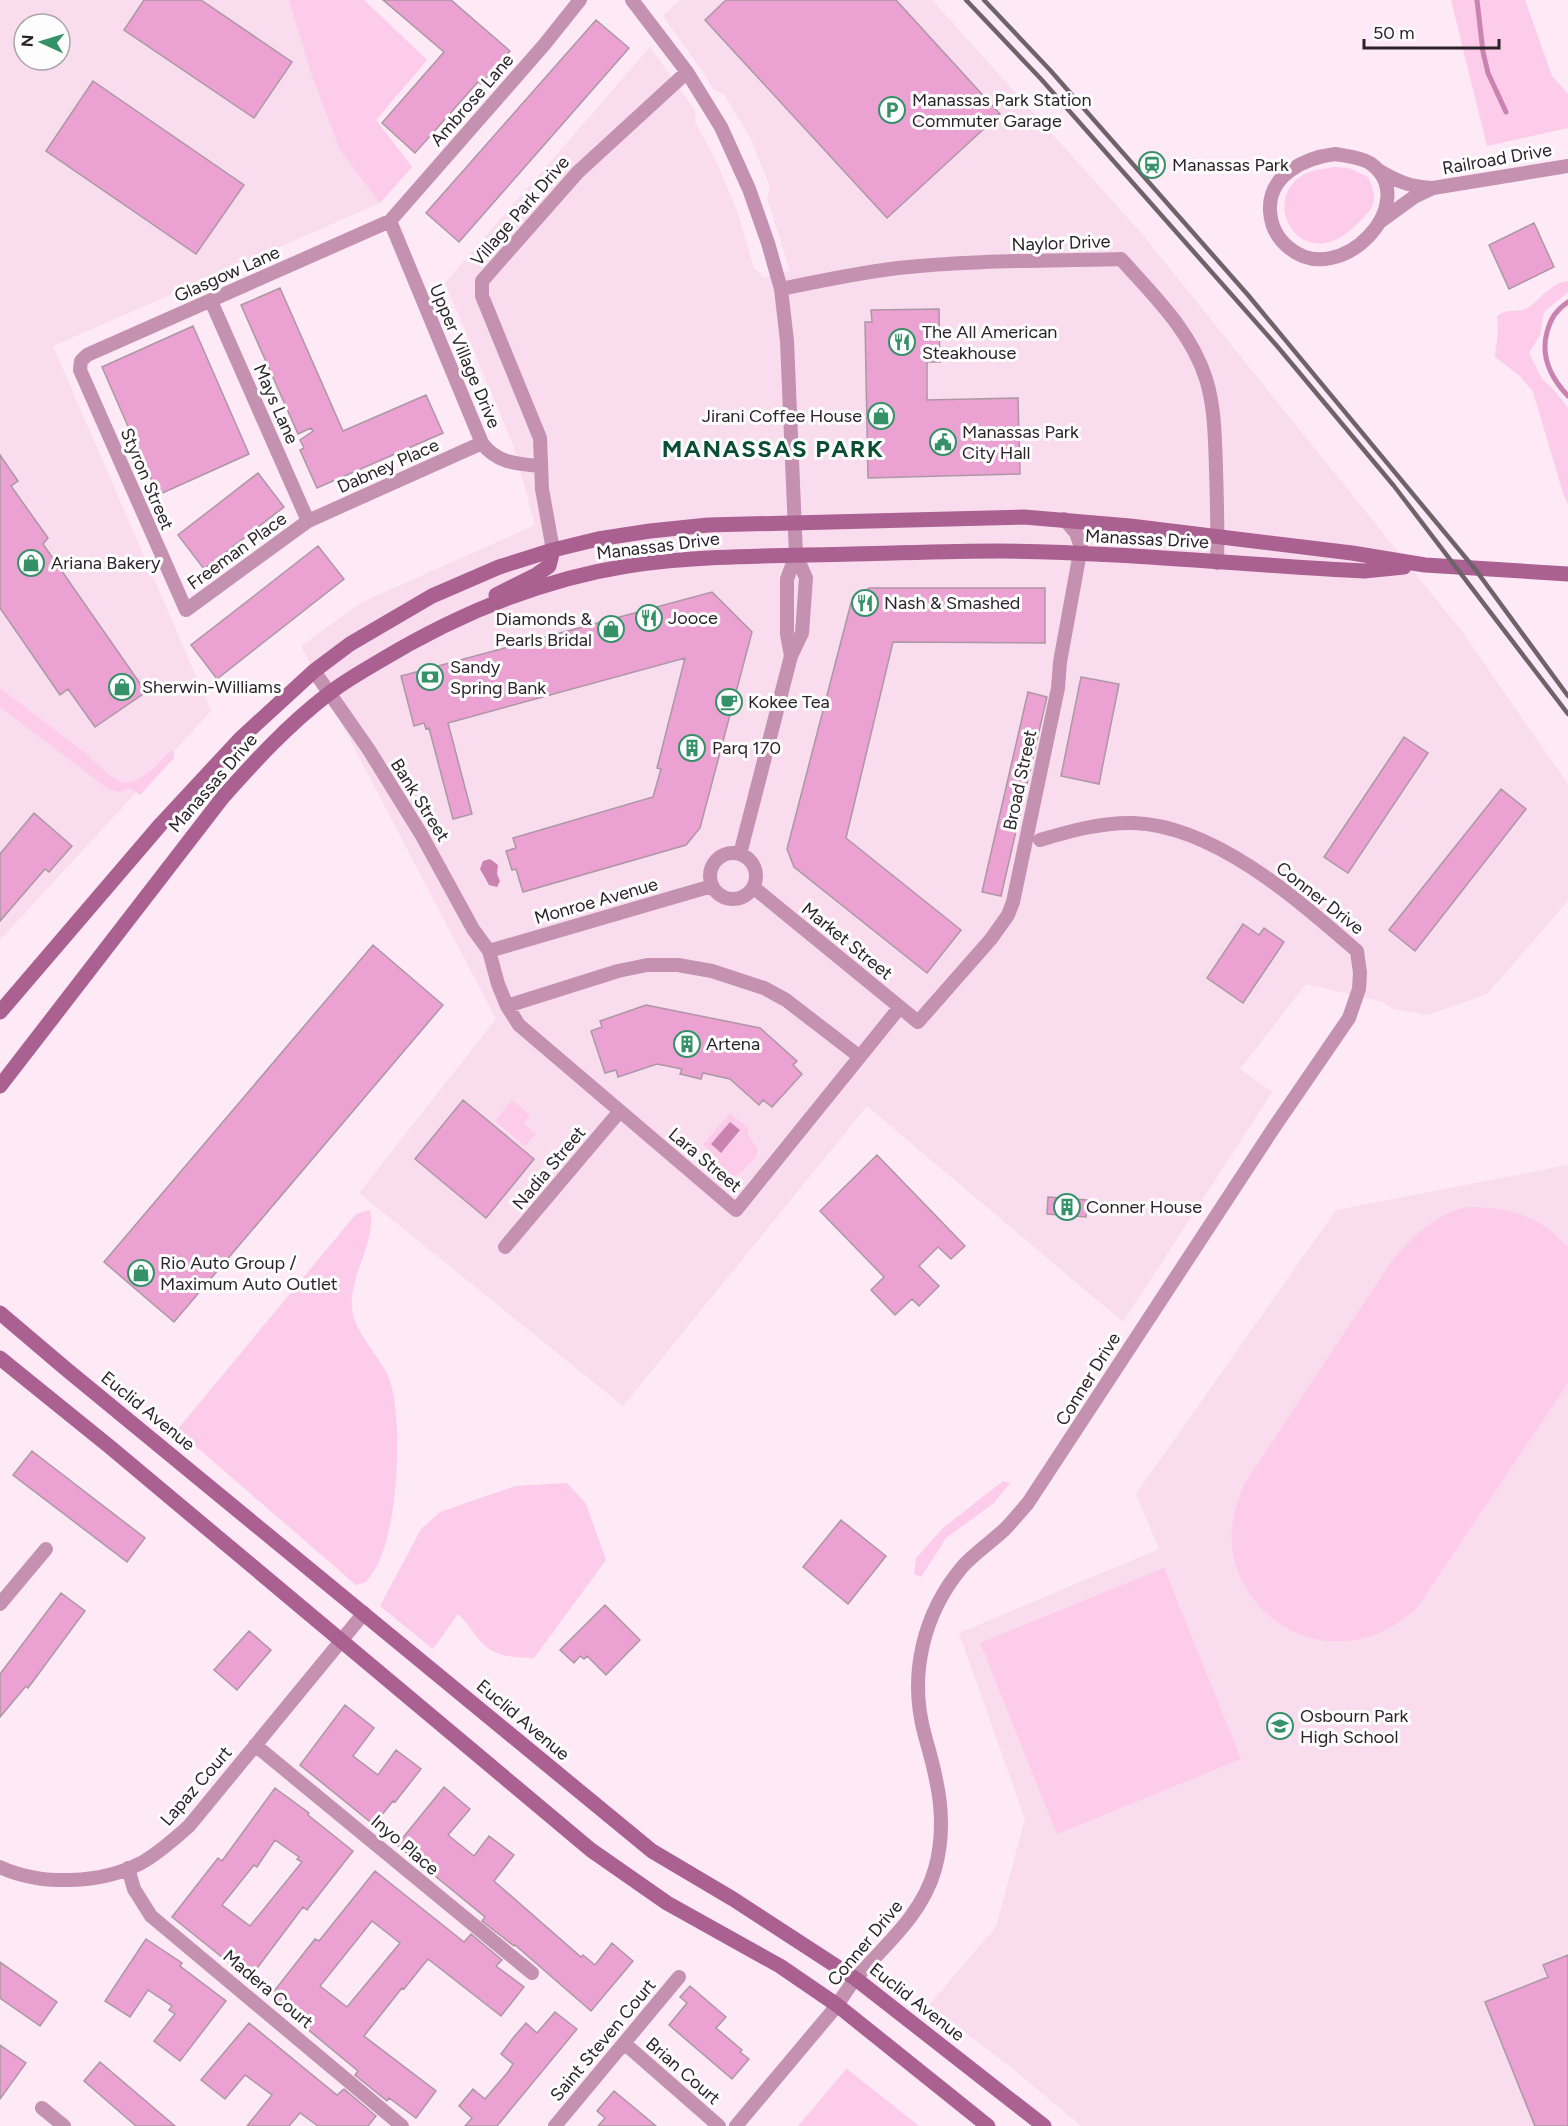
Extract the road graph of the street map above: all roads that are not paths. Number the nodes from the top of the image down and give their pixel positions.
1 (580, 0) edge
2 (632, 0) edge
3 (687, 72) junction
4 (1568, 166) edge
5 (1378, 170) junction
6 (1432, 188) junction
7 (390, 221) junction
8 (1379, 222) junction
9 (781, 289) junction
10 (211, 301) junction
11 (81, 361) joint
12 (482, 443) junction
13 (540, 466) junction
14 (1064, 519) junction
15 (308, 521) junction
16 (794, 524) junction
17 (1218, 537) junction
18 (553, 550) junction
19 (795, 555) junction
20 (1081, 555) junction
21 (1217, 563) junction
22 (1425, 565) junction
23 (1567, 574) edge
24 (186, 610) joint
25 (476, 612) junction
26 (314, 671) junction
27 (329, 693) junction
28 (1040, 840) dead end
29 (740, 854) junction
30 (712, 886) junction
31 (753, 887) junction
32 (489, 951) junction
33 (507, 1006) junction
34 (900, 1007) junction
35 (0, 1012) edge
36 (918, 1022) joint
37 (860, 1057) junction
38 (0, 1086) edge
39 (620, 1112) junction
40 (505, 1247) dead end
41 (0, 1313) edge
42 (0, 1358) edge
43 (46, 1550) dead end
44 (0, 1604) edge
45 (364, 1613) junction
46 (341, 1641) junction
47 (255, 1745) junction
48 (0, 1867) edge
49 (128, 1868) junction
50 (532, 1973) dead end
51 (679, 1977) dead end
52 (856, 1979) junction
53 (837, 2005) junction
54 (624, 2043) junction
55 (42, 2108) dead end
56 (64, 2126) edge
57 (402, 2126) edge
58 (555, 2126) edge
59 (719, 2126) edge
60 (736, 2126) edge
61 (988, 2126) edge
62 (1044, 2126) edge

1 - 7 street, Ambrose Lane
2 - 3 street
3 - 9 street
3 - 13 street, Village Park Drive
4 - 6 street, Railroad Drive
5 - 6 street, Railroad Drive
5 - 8 street, Railroad Drive
5 - 8 street, Railroad Drive
6 - 8 street, Railroad Drive
7 - 10 street, Glasgow Lane
7 - 12 street, Upper Village Drive
9 - 16 street
9 - 17 street, Naylor Drive
10 - 11 street, Glasgow Lane
10 - 15 street, Mays Lane
11 - 24 street, Styron Street
12 - 13 street, Upper Village Drive
12 - 15 street, Dabney Place
13 - 18 street, Village Park Drive
14 - 16 main road, Manassas Drive
14 - 17 main road, Manassas Drive
14 - 20 street
15 - 24 street, Freeman Place
16 - 18 main road, Manassas Drive
16 - 19 street
17 - 21 street, Naylor Drive
17 - 22 main road, Manassas Drive
18 - 25 main road
18 - 26 main road, Manassas Drive
19 - 20 main road, Manassas Drive
19 - 25 main road, Manassas Drive
19 - 29 street
20 - 21 main road, Manassas Drive
20 - 36 street, Broad Street
21 - 22 main road, Manassas Drive
22 - 23 main road, Manassas Drive
25 - 27 main road, Manassas Drive
26 - 27 street, Bank Street
26 - 35 main road, Manassas Drive
27 - 32 street, Bank Street
27 - 38 main road, Manassas Drive
28 - 52 street, Conner Drive
29 - 30 street
29 - 31 street
30 - 31 street
30 - 32 street, Monroe Avenue
31 - 34 street, Market Street
32 - 33 street, Lara Street
33 - 37 street
33 - 39 street, Lara Street
34 - 36 street, Market Street
34 - 37 street, Lara Street
37 - 39 street, Lara Street
39 - 40 street, Nadia Street
41 - 45 main road, Euclid Avenue
42 - 46 main road
43 - 44 street
45 - 46 street, Lapaz Court
45 - 52 main road, Euclid Avenue
46 - 47 street, Lapaz Court
46 - 53 main road
47 - 49 street, Lapaz Court
47 - 50 street, Inyo Place
48 - 49 street, Lapaz Court
49 - 57 street, Madera Court
51 - 54 street, Saint Steven Court
52 - 53 street, Conner Drive
52 - 62 main road, Euclid Avenue
53 - 60 street, Conner Drive
53 - 61 main road
54 - 58 street, Saint Steven Court
54 - 59 street, Brian Court
55 - 56 street

